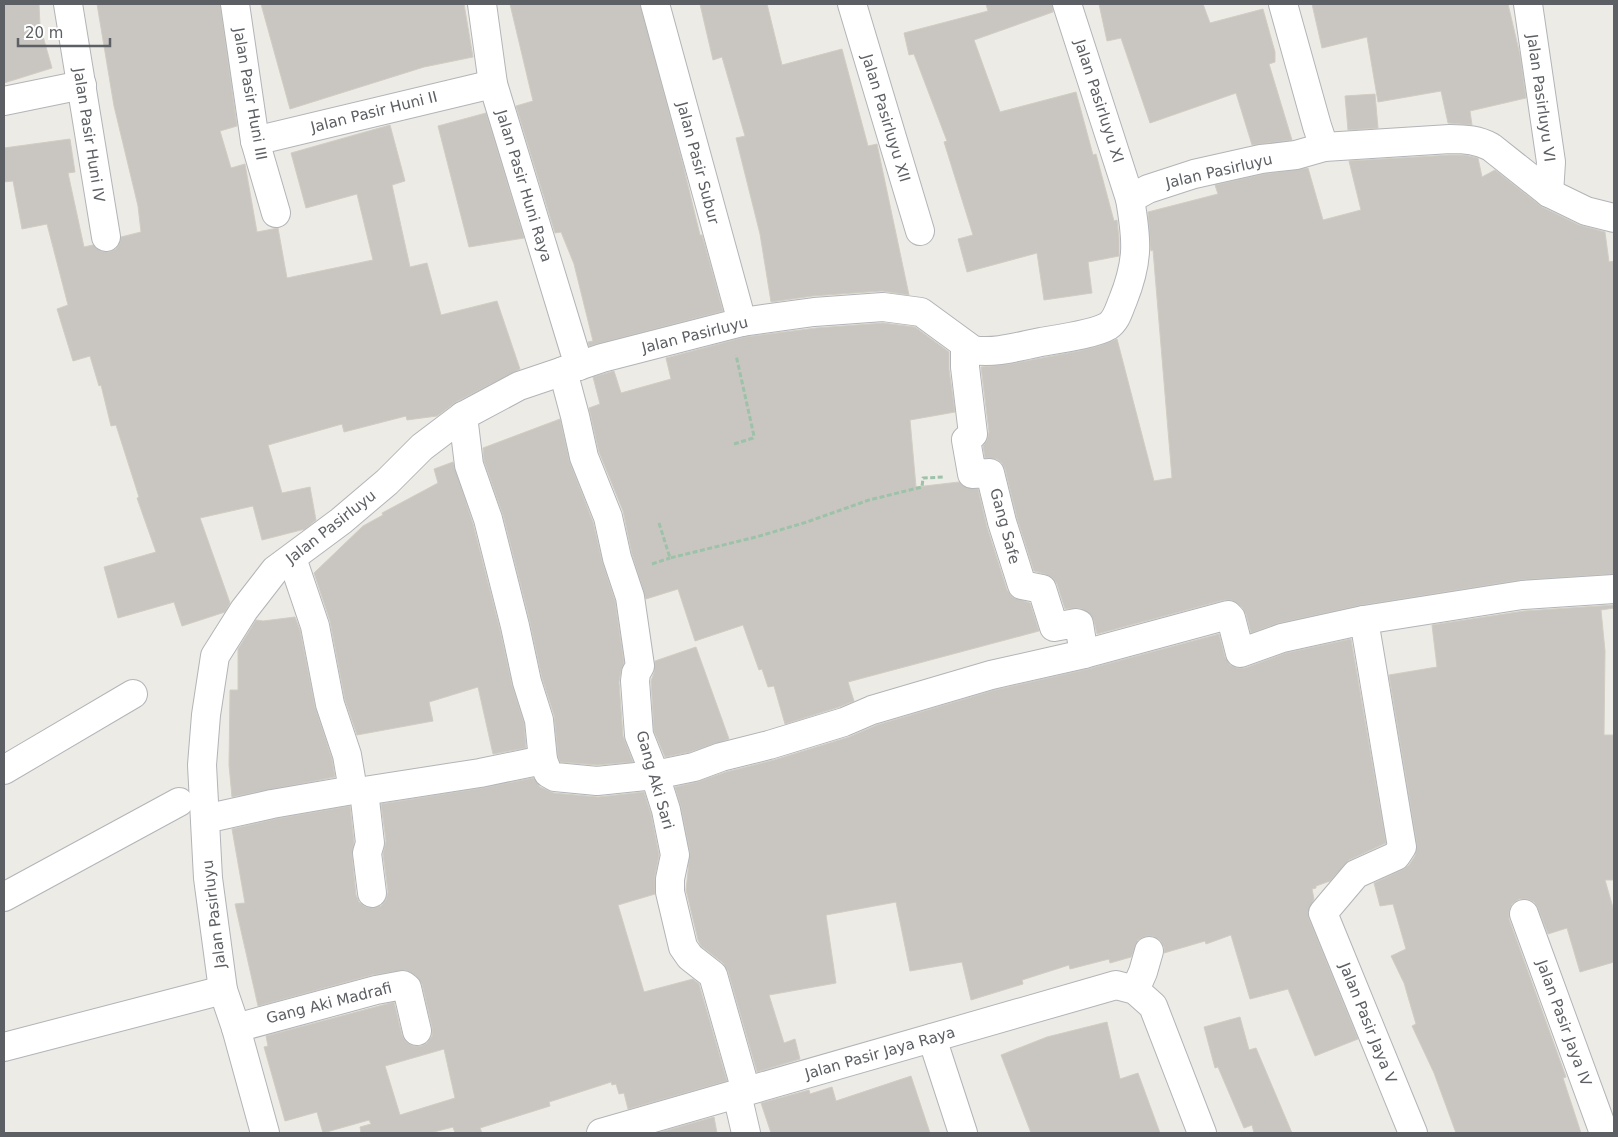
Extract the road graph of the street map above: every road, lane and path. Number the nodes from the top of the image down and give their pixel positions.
1 (68, 4) edge
2 (235, 4) edge
3 (482, 4) edge
4 (654, 4) edge
5 (854, 4) edge
6 (1067, 4) edge
7 (1283, 4) edge
8 (1528, 4) edge
9 (493, 84) junction
10 (82, 85) junction
11 (4, 101) edge
12 (255, 141) junction
13 (1324, 147) junction
14 (1548, 193) junction
15 (1130, 199) junction
16 (276, 213) dead end
17 (1614, 218) edge
18 (920, 232) dead end
19 (106, 237) dead end
20 (735, 323) junction
21 (965, 345) junction
22 (571, 369) junction
23 (463, 416) junction
24 (734, 444) dead end
25 (972, 474) junction
26 (659, 523) dead end
27 (292, 558) junction
28 (670, 558) junction
29 (652, 564) dead end
30 (1614, 589) edge
31 (1364, 620) junction
32 (1084, 654) junction
33 (133, 694) dead end
34 (543, 760) junction
35 (4, 770) edge
36 (655, 775) junction
37 (358, 791) junction
38 (179, 802) dead end
39 (204, 819) junction
40 (372, 893) dead end
41 (4, 897) edge
42 (1524, 914) dead end
43 (1149, 951) dead end
44 (223, 990) junction
45 (1144, 998) junction
46 (236, 1028) junction
47 (417, 1031) dead end
48 (932, 1038) junction
49 (4, 1047) edge
50 (741, 1092) junction
51 (265, 1133) edge
52 (601, 1133) edge
53 (746, 1133) edge
54 (963, 1133) edge
55 (1202, 1133) edge
56 (1413, 1133) edge
57 (1604, 1133) edge

1 - 10 street, Jalan Pasir Huni IV
2 - 12 street, Jalan Pasir Huni III
3 - 9 street, Jalan Pasir Huni Raya
4 - 20 street, Jalan Pasir Subur
5 - 18 street, Jalan Pasirluyu XII
6 - 15 street, Jalan Pasirluyu XI
7 - 13 street
8 - 14 street, Jalan Pasirluyu VI
9 - 12 street, Jalan Pasir Huni II
9 - 22 street, Jalan Pasir Huni Raya
10 - 11 street
10 - 19 street, Jalan Pasir Huni IV
12 - 16 street, Jalan Pasir Huni III
13 - 14 street, Jalan Pasirluyu
13 - 15 street, Jalan Pasirluyu
14 - 17 street, Jalan Pasirluyu
15 - 21 street, Jalan Pasirluyu
20 - 21 street, Jalan Pasirluyu
20 - 22 street, Jalan Pasirluyu
20 - 24 path
21 - 25 street, Gang Safe
22 - 23 street, Jalan Pasirluyu
22 - 36 street, Gang Aki Sari
23 - 27 street, Jalan Pasirluyu
23 - 34 street
25 - 28 path
25 - 32 street, Gang Safe
26 - 28 path
27 - 37 street
27 - 39 street, Jalan Pasirluyu
28 - 29 path
30 - 31 street
31 - 32 street
31 - 56 street, Jalan Pasir Jaya V
32 - 36 street
33 - 35 street
34 - 36 street
34 - 37 street
36 - 50 street, Gang Aki Sari
37 - 39 street
37 - 40 street
38 - 41 street
39 - 44 street, Jalan Pasirluyu
42 - 57 street, Jalan Pasir Jaya IV
43 - 45 street
44 - 46 street, Jalan Pasirluyu
44 - 49 street
45 - 48 street, Jalan Pasir Jaya Raya
45 - 55 street
46 - 47 street, Gang Aki Madrafi
46 - 51 street, Jalan Pasirluyu
48 - 50 street, Jalan Pasir Jaya Raya
48 - 54 street
50 - 52 street, Jalan Pasir Jaya Raya
50 - 53 street, Gang Aki Sari

